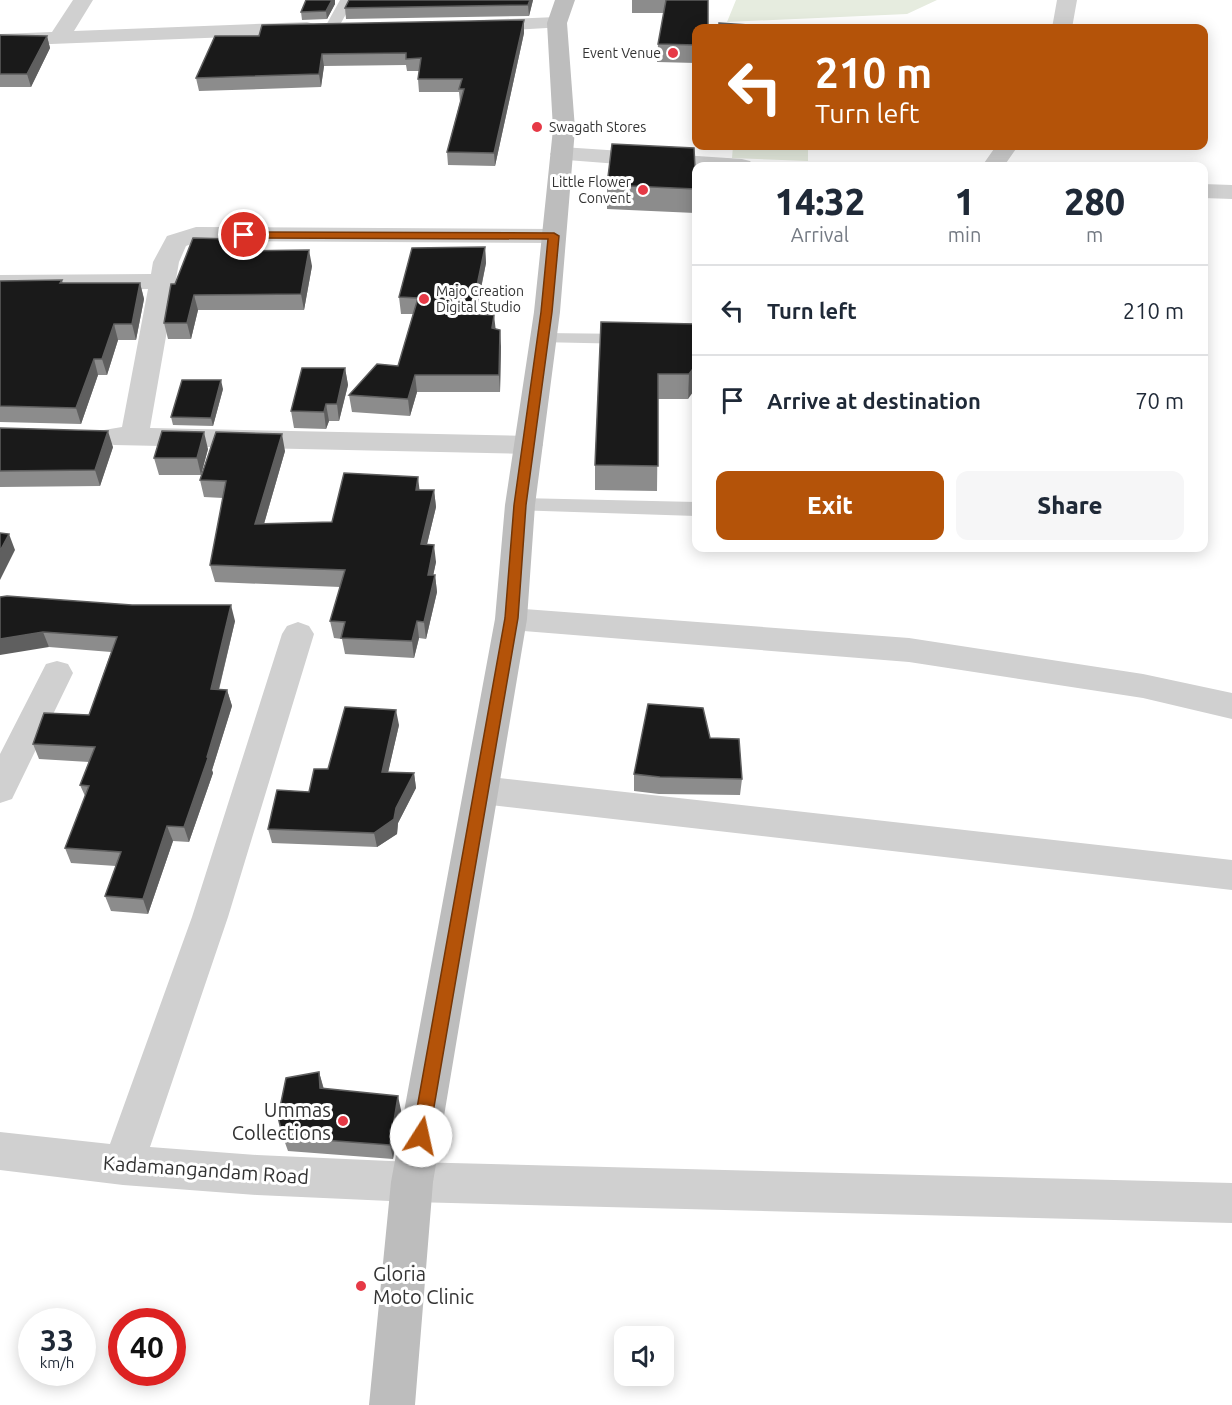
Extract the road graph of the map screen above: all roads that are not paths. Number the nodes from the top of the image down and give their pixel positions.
1 (83, 0) edge
2 (347, 0) edge
3 (1067, 0) edge
4 (561, 12) edge
5 (1063, 24) edge
6 (332, 27) junction
7 (354, 27) edge
8 (455, 27) edge
9 (58, 39) junction
10 (0, 40) edge
11 (562, 154) junction
12 (692, 163) edge
13 (1208, 191) edge
14 (1232, 192) edge
15 (554, 236) junction
16 (163, 281) junction
17 (0, 283) edge
18 (543, 338) junction
19 (649, 339) edge
20 (89, 435) edge
21 (134, 436) junction
22 (529, 446) junction
23 (520, 505) junction
24 (692, 509) edge
25 (511, 618) junction
26 (298, 634) dead end
27 (57, 673) dead end
28 (1232, 706) edge
29 (0, 789) edge
30 (482, 790) junction
31 (1232, 875) edge
32 (0, 1151) edge
33 (123, 1166) junction
34 (412, 1182) junction
35 (1232, 1203) edge
36 (393, 1405) edge

1 - 9 street
2 - 6 lane
3 - 5 street
4 - 8 street
4 - 11 street
6 - 7 street
6 - 9 street
9 - 10 street
11 - 12 street
11 - 15 street
13 - 14 street
15 - 16 street
15 - 18 street
16 - 17 street
16 - 21 street
18 - 19 lane
18 - 22 street
20 - 21 street
21 - 22 street
22 - 23 street
23 - 24 lane
23 - 25 street
25 - 28 street
25 - 30 street
26 - 33 street
27 - 29 street
30 - 31 street
30 - 34 street
32 - 33 street, Kadamangandam Road
33 - 34 street, Kadamangandam Road
34 - 35 street, Kadamangandam Road
34 - 36 street

